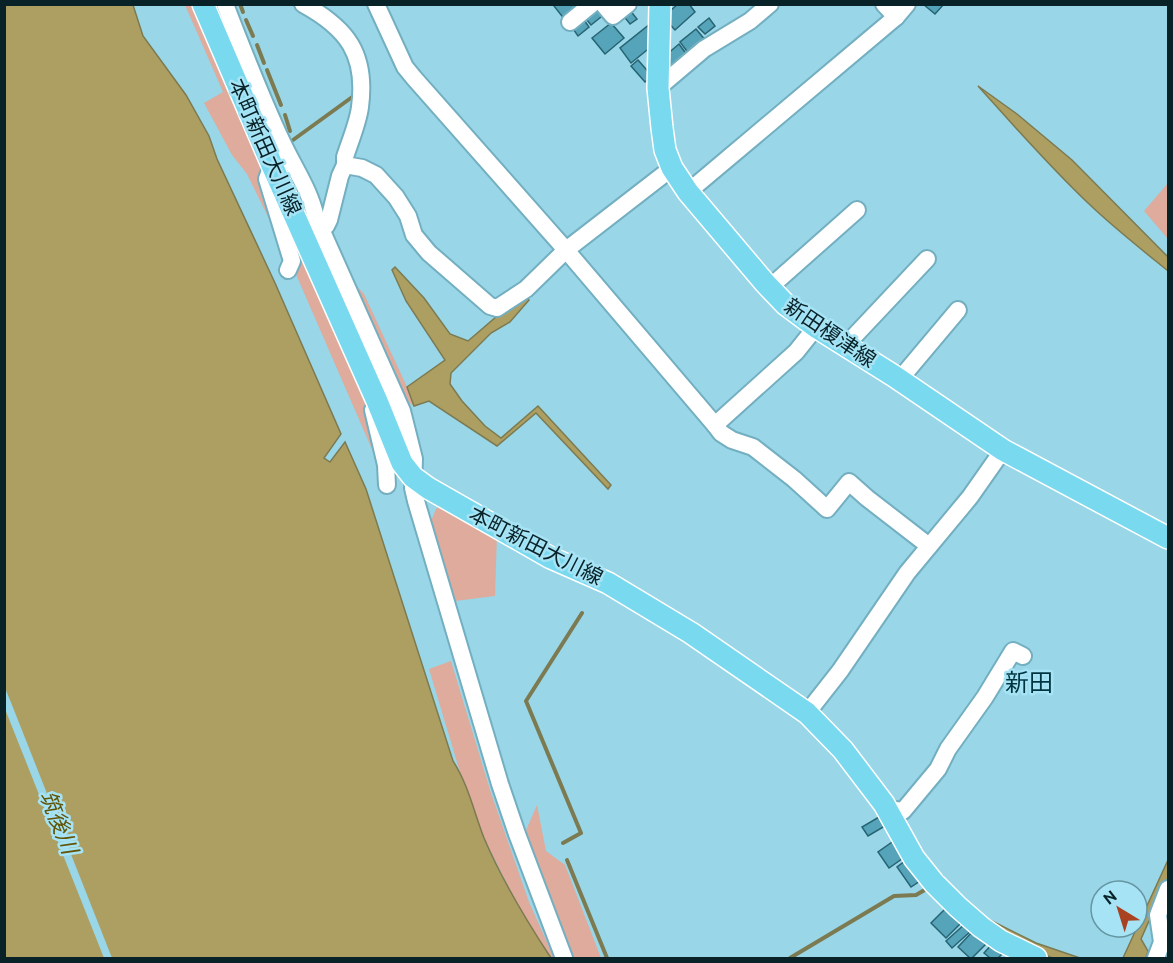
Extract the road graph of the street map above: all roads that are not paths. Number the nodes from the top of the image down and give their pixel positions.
1 (203, 4) edge
2 (225, 4) edge
3 (303, 4) edge
4 (375, 4) edge
5 (592, 4) edge
6 (603, 4) edge
7 (628, 4) edge
8 (660, 4) edge
9 (770, 4) edge
10 (884, 4) edge
11 (902, 11) edge
12 (570, 22) dead end
13 (658, 88) junction
14 (345, 165) junction
15 (672, 168) junction
16 (276, 173) junction
17 (688, 192) junction
18 (856, 210) dead end
19 (319, 224) junction
20 (566, 250) junction
21 (927, 259) dead end
22 (288, 270) dead end
23 (769, 288) junction
24 (958, 310) dead end
25 (816, 327) junction
26 (845, 346) junction
27 (900, 379) junction
28 (377, 401) junction
29 (715, 425) junction
30 (1003, 450) junction
31 (413, 477) junction
32 (387, 485) dead end
33 (1168, 538) edge
34 (929, 546) junction
35 (1023, 656) dead end
36 (807, 713) junction
37 (887, 809) junction
38 (1168, 889) edge
39 (564, 958) edge
40 (1036, 958) edge
41 (1156, 958) edge

1 - 16 main road, 本町新田大川線
2 - 19 street
3 - 14 street
4 - 20 street
5 - 12 street
6 - 7 street
8 - 13 main road, 新田榎津線
9 - 13 street
10 - 11 street
11 - 17 street
13 - 15 main road, 新田榎津線
14 - 19 street
14 - 20 street
15 - 17 main road, 新田榎津線
15 - 20 street
16 - 19 street
16 - 22 street
16 - 28 main road, 本町新田大川線
17 - 23 main road, 新田榎津線
18 - 23 street
19 - 31 street
20 - 29 street
21 - 26 street
23 - 25 main road, 新田榎津線
24 - 27 street
25 - 26 main road, 新田榎津線
25 - 29 street
26 - 27 main road, 新田榎津線
27 - 30 main road, 新田榎津線
28 - 31 main road, 本町新田大川線
28 - 32 street
29 - 34 street
30 - 33 main road, 新田榎津線
30 - 34 street
31 - 36 main road, 本町新田大川線
31 - 39 street
34 - 36 street
35 - 37 street
36 - 37 main road, 本町新田大川線
37 - 40 main road, 本町新田大川線
38 - 41 street

